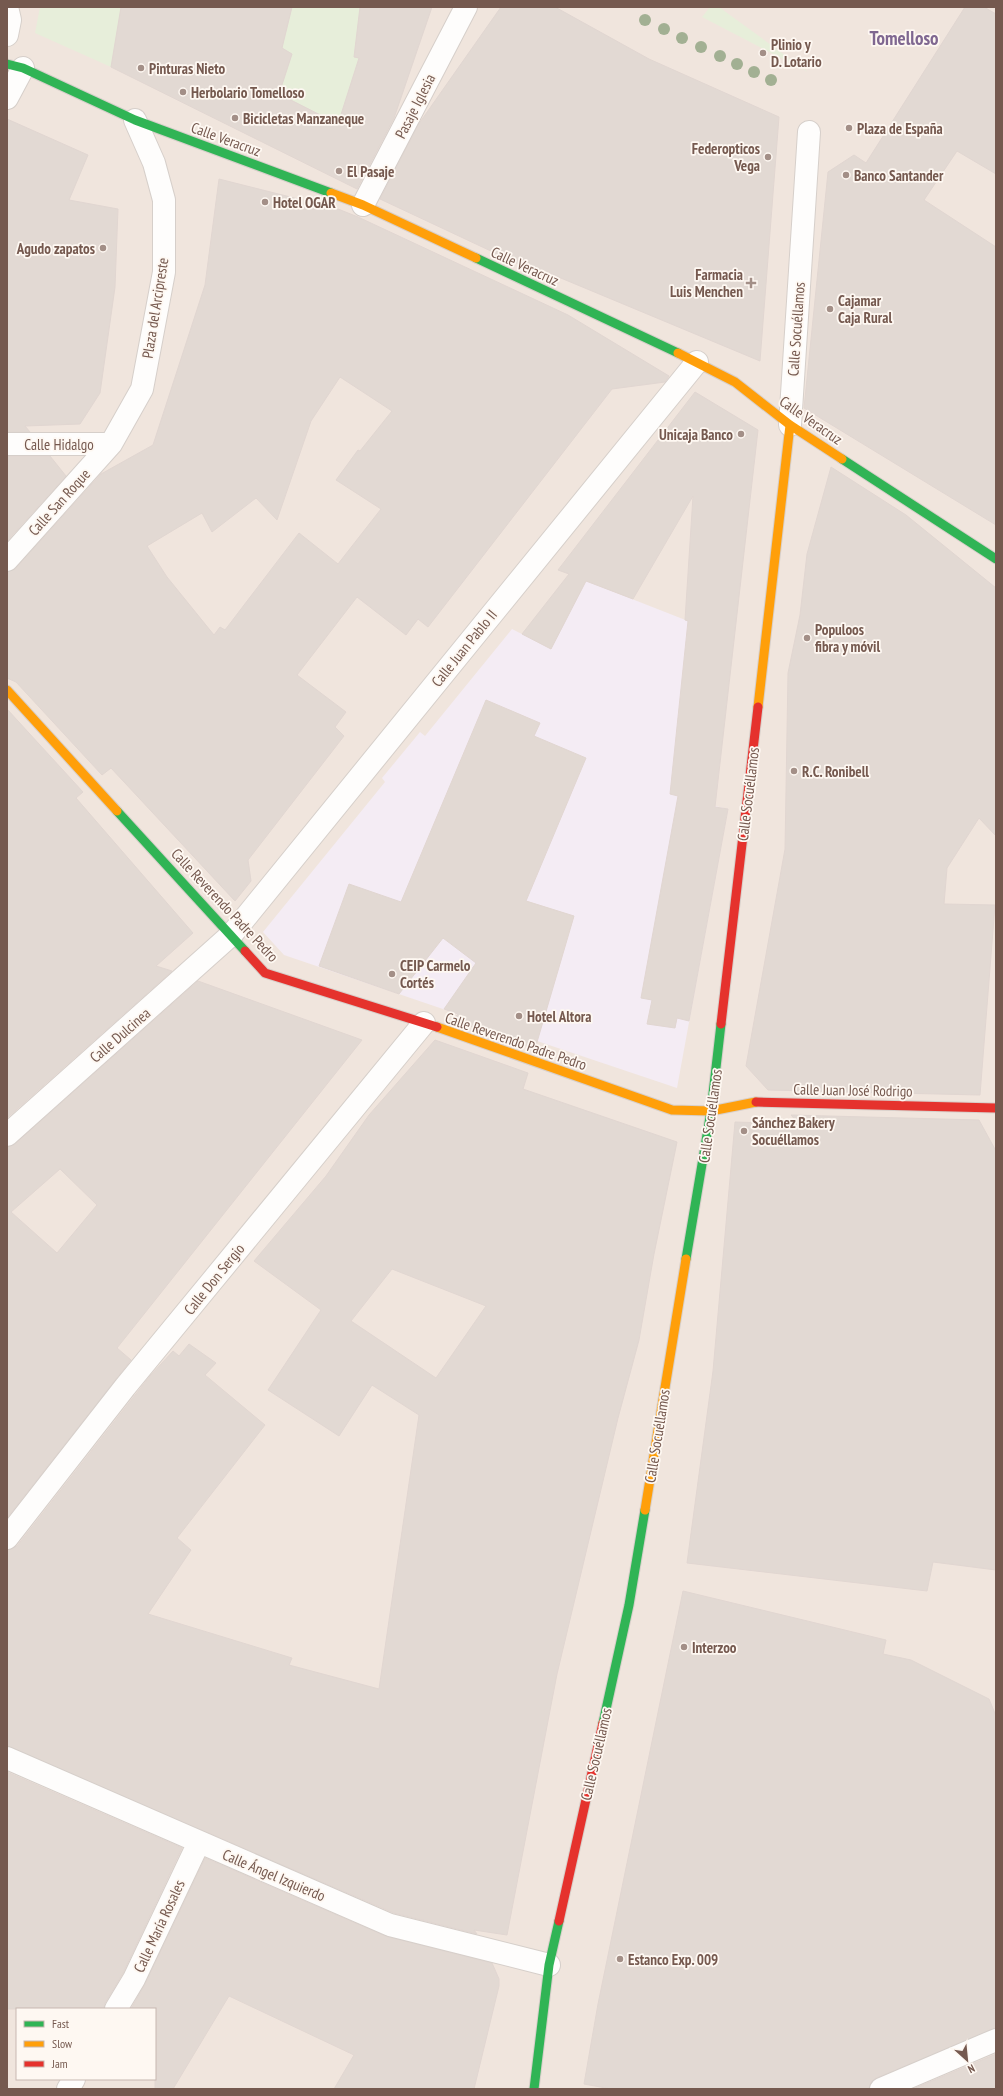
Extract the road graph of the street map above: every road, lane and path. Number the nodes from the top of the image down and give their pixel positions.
1 (7, 7) edge
2 (466, 7) edge
3 (7, 35) edge
4 (15, 66) edge
5 (7, 98) edge
6 (135, 120) junction
7 (809, 132) dead end
8 (363, 205) junction
9 (697, 362) junction
10 (790, 425) junction
11 (7, 444) edge
12 (111, 444) junction
13 (7, 560) edge
14 (996, 560) edge
15 (7, 690) edge
16 (232, 934) junction
17 (424, 1023) junction
18 (996, 1108) edge
19 (711, 1111) junction
20 (7, 1135) edge
21 (7, 1538) edge
22 (7, 1758) edge
23 (199, 1842) junction
24 (549, 1965) junction
25 (117, 2008) edge
26 (996, 2040) edge
27 (73, 2080) edge
28 (68, 2089) edge
29 (534, 2089) edge
30 (881, 2089) edge

1 - 3 street
2 - 8 street, Pasaje Iglesia
4 - 5 street
4 - 6 street, Calle Veracruz
6 - 8 street, Calle Veracruz
6 - 12 street, Plaza del Arcipreste
7 - 10 street, Calle Socuéllamos
8 - 9 street, Calle Veracruz
9 - 10 street, Calle Veracruz
9 - 16 street, Calle Juan Pablo II
10 - 14 street, Calle Veracruz
10 - 19 street, Calle Socuéllamos
11 - 12 street, Calle Hidalgo
12 - 13 street, Calle San Roque
15 - 16 street, Calle Reverendo Padre Pedro
16 - 17 street, Calle Reverendo Padre Pedro
16 - 20 street, Calle Dulcinea
17 - 19 street, Calle Reverendo Padre Pedro
17 - 21 street, Calle Don Sergio
18 - 19 street, Calle Juan José Rodrigo
19 - 24 street, Calle Socuéllamos
22 - 23 street, Calle Ángel Izquierdo
23 - 24 street, Calle Ángel Izquierdo
23 - 25 street, Calle María Rosales
24 - 29 street, Calle Socuéllamos
26 - 30 street
27 - 28 street

